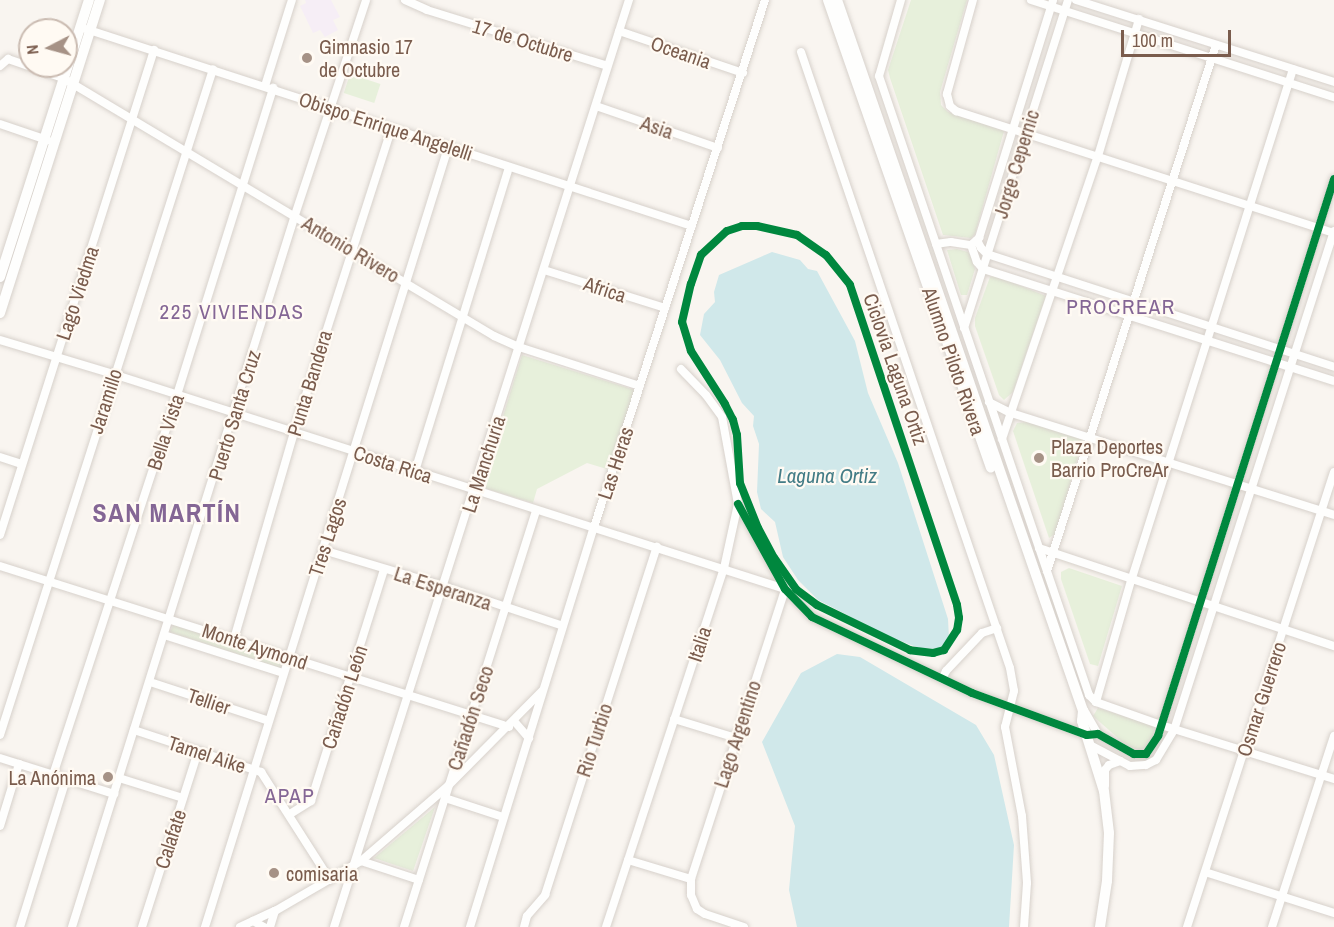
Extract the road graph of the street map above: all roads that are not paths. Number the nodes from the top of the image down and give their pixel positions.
1 (89, 0) edge
2 (100, 0) edge
3 (292, 0) edge
4 (366, 0) edge
5 (405, 0) edge
6 (629, 0) edge
7 (765, 0) edge
8 (828, 0) edge
9 (837, 0) edge
10 (901, 0) edge
11 (973, 0) edge
12 (1031, 0) edge
13 (1068, 0) edge
14 (1076, 0) edge
15 (1052, 3) edge
16 (1064, 11) junction
17 (1139, 19) junction
18 (85, 28) junction
19 (619, 31) junction
20 (1136, 34) junction
21 (78, 44) edge
22 (1216, 45) junction
23 (154, 50) junction
24 (801, 52) dead end
25 (1210, 58) junction
26 (18, 62) edge
27 (2, 64) edge
28 (608, 66) junction
29 (213, 69) junction
30 (1293, 69) junction
31 (742, 72) junction
32 (63, 78) joint
33 (1334, 82) edge
34 (1289, 83) junction
35 (73, 86) junction
36 (269, 87) junction
37 (1334, 97) edge
38 (596, 106) junction
39 (330, 108) junction
40 (132, 119) junction
41 (0, 124) edge
42 (1013, 128) junction
43 (391, 129) junction
44 (1026, 132) junction
45 (44, 139) junction
46 (55, 142) junction
47 (448, 148) junction
48 (718, 148) junction
49 (185, 151) junction
50 (1098, 156) junction
51 (509, 167) junction
52 (1172, 179) junction
53 (1334, 179) edge
54 (571, 185) junction
55 (243, 187) junction
56 (1250, 205) junction
57 (295, 215) junction
58 (692, 226) junction
59 (1319, 228) junction
60 (1334, 233) edge
61 (974, 242) junction
62 (936, 244) junction
63 (351, 248) junction
64 (987, 254) junction
65 (982, 269) junction
66 (544, 270) junction
67 (3, 275) edge
68 (1057, 276) junction
69 (406, 282) junction
70 (1052, 291) junction
71 (1133, 300) junction
72 (665, 309) junction
73 (0, 313) edge
74 (1128, 315) junction
75 (464, 318) junction
76 (1212, 327) junction
77 (964, 328) junction
78 (0, 340) edge
79 (1208, 340) junction
80 (519, 347) junction
81 (1280, 349) junction
82 (1295, 355) junction
83 (56, 357) junction
84 (1276, 362) junction
85 (1291, 367) junction
86 (1334, 367) edge
87 (681, 369) dead end
88 (113, 374) junction
89 (1334, 381) edge
90 (640, 386) junction
91 (177, 395) junction
92 (989, 402) junction
93 (235, 413) junction
94 (1011, 413) junction
95 (294, 432) junction
96 (1090, 437) junction
97 (1002, 439) junction
98 (354, 451) junction
99 (0, 457) edge
100 (1168, 463) junction
101 (22, 464) junction
102 (416, 471) junction
103 (1334, 472) edge
104 (1238, 483) junction
105 (1252, 488) junction
106 (475, 491) junction
107 (738, 504) junction
108 (536, 510) junction
109 (1322, 511) junction
110 (1334, 515) edge
111 (594, 527) junction
112 (0, 535) edge
113 (657, 547) junction
114 (1039, 548) junction
115 (323, 550) junction
116 (1053, 555) junction
117 (0, 566) edge
118 (724, 568) junction
119 (384, 569) junction
120 (1047, 571) junction
121 (48, 581) junction
122 (1131, 581) junction
123 (443, 586) junction
124 (785, 589) junction
125 (111, 599) junction
126 (1200, 603) junction
127 (505, 607) junction
128 (1214, 608) junction
129 (170, 617) junction
130 (563, 626) junction
131 (997, 628) junction
132 (1283, 630) junction
133 (164, 635) junction
134 (234, 639) junction
135 (1334, 646) edge
136 (289, 657) junction
137 (283, 673) junction
138 (350, 677) junction
139 (942, 679) junction
140 (150, 681) junction
141 (545, 688) junction
142 (408, 695) junction
143 (1078, 699) junction
144 (1096, 702) junction
145 (1011, 706) junction
146 (471, 714) junction
147 (674, 719) junction
148 (269, 721) junction
149 (1082, 721) junction
150 (511, 724) junction
151 (1161, 725) junction
152 (134, 730) junction
153 (1174, 730) junction
154 (0, 735) edge
155 (1334, 736) edge
156 (529, 738) junction
157 (735, 738) junction
158 (1092, 738) junction
159 (198, 751) junction
160 (1244, 751) junction
161 (0, 758) edge
162 (1120, 760) junction
163 (19, 764) junction
164 (254, 768) junction
165 (52, 775) junction
166 (1321, 775) junction
167 (119, 778) junction
168 (66, 779) junction
169 (1334, 779) edge
170 (448, 786) junction
171 (1104, 791) junction
172 (114, 794) junction
173 (183, 798) junction
174 (445, 798) junction
175 (290, 814) junction
176 (503, 817) junction
177 (0, 826) edge
178 (628, 860) junction
179 (357, 863) junction
180 (1205, 872) junction
181 (691, 879) junction
182 (330, 880) junction
183 (418, 880) junction
184 (1282, 896) junction
185 (275, 911) junction
186 (1334, 912) edge
187 (253, 921) junction
188 (20, 927) edge
189 (72, 927) edge
190 (142, 927) edge
191 (206, 927) edge
192 (240, 927) edge
193 (264, 927) edge
194 (270, 927) edge
195 (334, 927) edge
196 (404, 927) edge
197 (470, 927) edge
198 (524, 927) edge
199 (606, 927) edge
200 (744, 927) edge
201 (1024, 927) edge
202 (1100, 927) edge
203 (1187, 927) edge
204 (1272, 927) edge

1 - 18 main road
2 - 18 main road
3 - 36 street, Bella Vista
4 - 39 street, Puerto Santa Cruz
5 - 28 street, 17 de Octubre
6 - 19 street, La Manchuria
7 - 31 street, Las Heras
8 - 149 main road, Alumno Piloto Rivera
9 - 143 main road, Alumno Piloto Rivera
10 - 62 street
11 - 42 street
12 - 15 street
13 - 16 street, Jorge Cepernic
14 - 17 street
15 - 16 street
15 - 42 street, Jorge Cepernic
16 - 20 street
16 - 44 street, Jorge Cepernic
17 - 20 street
17 - 22 street
18 - 21 main road
18 - 23 street, Obispo Enrique Angelelli
18 - 35 main road
19 - 28 street, La Manchuria
19 - 31 street, Oceania
20 - 25 street
20 - 50 street
22 - 25 street
22 - 30 street
23 - 29 street, Obispo Enrique Angelelli
23 - 40 street, Lago Viedma
24 - 131 street
25 - 34 street
25 - 52 street
26 - 27 street, Antonio Rivero
28 - 38 street, La Manchuria
29 - 36 street, Obispo Enrique Angelelli
29 - 49 street, Jaramillo
30 - 33 street
30 - 34 street
31 - 48 street, Las Heras
32 - 35 street, Antonio Rivero
32 - 45 main road
34 - 37 street
34 - 56 street
35 - 40 street, Antonio Rivero
35 - 46 main road
36 - 39 street, Obispo Enrique Angelelli
36 - 55 street, Bella Vista
38 - 48 street, Asia
38 - 54 street, La Manchuria
39 - 43 street, Obispo Enrique Angelelli
39 - 57 street, Puerto Santa Cruz
40 - 49 street, Antonio Rivero
40 - 83 street, Lago Viedma
41 - 45 street
42 - 44 street
42 - 61 street, Jorge Cepernic
43 - 47 street, Obispo Enrique Angelelli
43 - 63 street, Punta Bandera
44 - 50 street
44 - 64 street, Jorge Cepernic
45 - 46 street
45 - 67 main road
46 - 67 main road
47 - 51 street, Obispo Enrique Angelelli
47 - 69 street, Tres Lagos
48 - 58 street, Las Heras
49 - 55 street, Antonio Rivero
49 - 88 street, Jaramillo
50 - 52 street
50 - 68 street
51 - 54 street, Obispo Enrique Angelelli
51 - 75 street
52 - 56 street
52 - 71 street
53 - 59 street
54 - 58 street, Obispo Enrique Angelelli
54 - 66 street, La Manchuria
55 - 57 street, Antonio Rivero
55 - 91 street, Bella Vista
56 - 59 street
56 - 76 street
57 - 63 street, Antonio Rivero
57 - 93 street, Puerto Santa Cruz
58 - 72 street, Las Heras
59 - 60 street
59 - 81 street
60 - 82 street
61 - 62 street
61 - 64 street
61 - 65 street
62 - 77 street
63 - 69 street, Antonio Rivero
63 - 95 street, Punta Bandera
64 - 65 street, Jorge Cepernic
64 - 68 street
65 - 70 street
65 - 77 street, Jorge Cepernic
66 - 72 street, Africa
66 - 80 street, La Manchuria
67 - 73 main road
68 - 70 street
68 - 71 street
69 - 75 street, Antonio Rivero
69 - 98 street, Tres Lagos
70 - 74 street
70 - 94 street
71 - 74 street
71 - 76 street
72 - 90 street, Las Heras
74 - 79 street
74 - 96 street
75 - 80 street, Antonio Rivero
75 - 102 street
76 - 79 street
76 - 81 street
77 - 92 street
78 - 83 street, Costa Rica
79 - 84 street
79 - 100 street
80 - 90 street, Antonio Rivero
80 - 106 street, La Manchuria
81 - 82 street
81 - 84 street
82 - 85 street
82 - 86 street
83 - 88 street, Costa Rica
83 - 101 street, Lago Viedma
84 - 85 street
84 - 104 street
85 - 89 street
85 - 105 street
87 - 107 street, Italia
88 - 91 street, Costa Rica
88 - 121 street, Jaramillo
90 - 111 street, Las Heras
91 - 93 street, Costa Rica
91 - 125 street, Bella Vista
92 - 94 street
92 - 97 street
93 - 95 street, Costa Rica
93 - 129 street, Puerto Santa Cruz
94 - 96 street
94 - 97 street
95 - 98 street, Costa Rica
95 - 134 street, Punta Bandera
96 - 100 street
96 - 116 street
97 - 114 street
98 - 102 street, Costa Rica
98 - 115 street, Tres Lagos
99 - 101 street
100 - 104 street
100 - 122 street
101 - 112 street, Lago Viedma
102 - 106 street, Costa Rica
103 - 109 street, Osmar Guerrero
104 - 105 street
104 - 126 street
105 - 109 street
105 - 128 street
106 - 108 street, Costa Rica
106 - 123 street, La Manchuria
107 - 118 street, Italia
107 - 124 street
108 - 111 street, Costa Rica
108 - 127 street, Cañadón Seco
109 - 110 street
109 - 132 street, Osmar Guerrero
111 - 113 street, Costa Rica
111 - 130 street, Las Heras
113 - 118 street, Costa Rica
113 - 198 street, Rio Turbio
114 - 116 street
114 - 120 street
115 - 119 street, La Esperanza
115 - 136 street, Tres Lagos
116 - 120 street
116 - 122 street
117 - 121 street, Monte Aymond
118 - 124 street, Costa Rica
118 - 147 street, Italia
119 - 123 street, La Esperanza
119 - 138 street, Cañadón León
120 - 144 street
121 - 125 street, Monte Aymond
121 - 154 street, Jaramillo
122 - 126 street
122 - 144 street
123 - 127 street, La Esperanza
123 - 142 street, La Manchuria
124 - 139 street
124 - 157 street, Lago Argentino
125 - 129 street, Monte Aymond
125 - 165 street, Bella Vista
126 - 128 street
126 - 151 street
127 - 130 street, La Esperanza
127 - 146 street, Cañadón Seco
128 - 132 street
128 - 153 street
129 - 133 street, Puerto Santa Cruz
129 - 134 street, Monte Aymond
130 - 141 street, Las Heras
131 - 139 street
131 - 145 street
132 - 135 street
132 - 160 street, Osmar Guerrero
133 - 137 street
133 - 140 street, Puerto Santa Cruz
134 - 136 street, Monte Aymond
136 - 137 street, Tres Lagos
136 - 138 street, Monte Aymond
137 - 148 street, Tres Lagos
138 - 142 street, Monte Aymond
138 - 175 street, Cañadón León
139 - 145 street
140 - 148 street, Tellier
140 - 152 street, Puerto Santa Cruz
141 - 150 street
141 - 156 street, Las Heras
142 - 146 street, Monte Aymond
142 - 179 street, La Manchuria
143 - 149 main road, Alumno Piloto Rivera
143 - 158 street
144 - 151 street
145 - 158 street
145 - 201 street
146 - 150 street, Monte Aymond
146 - 170 street, Cañadón Seco
147 - 157 street
147 - 178 street, Italia
148 - 164 street, Tres Lagos
149 - 158 main road, Alumno Piloto Rivera
150 - 156 street
150 - 170 street
151 - 153 street
151 - 158 street
152 - 159 street, Tamel Aike
152 - 167 street, Puerto Santa Cruz
153 - 160 street
153 - 162 street
155 - 166 street
156 - 176 street, Las Heras
157 - 181 street, Lago Argentino
158 - 162 street
158 - 171 main road, Alumno Piloto Rivera
159 - 164 street, Tamel Aike
159 - 173 street, Calafate
160 - 166 street
160 - 180 street, Osmar Guerrero
161 - 163 street
162 - 171 street
163 - 165 street
163 - 177 street
164 - 175 street, Tamel Aike
164 - 191 street, Tres Lagos
165 - 168 street
166 - 169 street
166 - 184 street
167 - 172 street, Puerto Santa Cruz
167 - 173 street
168 - 172 street
168 - 188 street
170 - 174 street, Cañadón Seco
170 - 179 street
171 - 202 main road, Alumno Piloto Rivera
172 - 189 street, Puerto Santa Cruz
173 - 190 street, Calafate
174 - 176 street
174 - 183 street, Cañadón Seco
175 - 182 street, Tamel Aike
176 - 197 street, Las Heras
178 - 181 street
178 - 199 street, Italia
179 - 182 street
179 - 183 street
179 - 195 street, La Manchuria
180 - 184 street
180 - 203 street, Osmar Guerrero
181 - 200 street
182 - 185 street
183 - 196 street, Cañadón Seco
184 - 186 street
184 - 204 street
185 - 187 street
185 - 194 street
187 - 192 street
187 - 193 street

